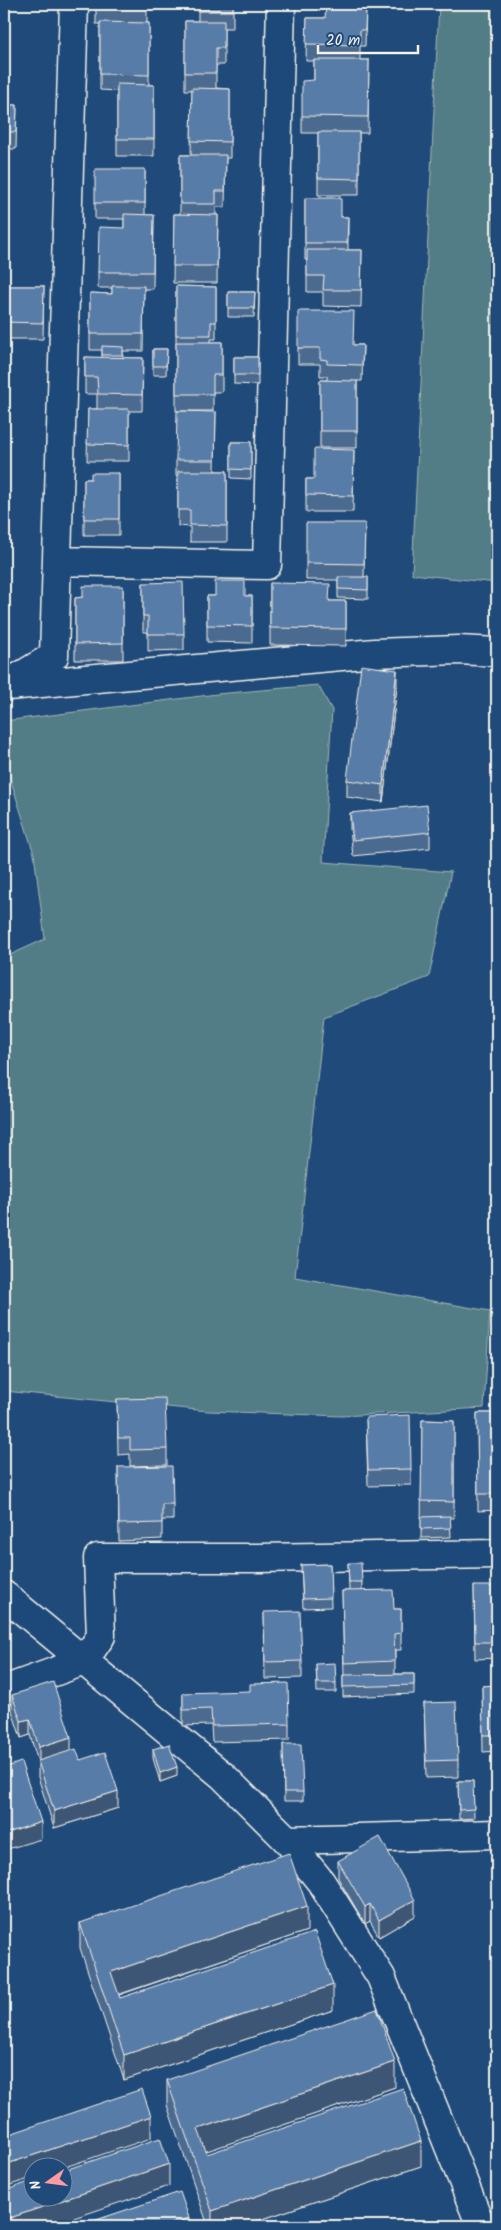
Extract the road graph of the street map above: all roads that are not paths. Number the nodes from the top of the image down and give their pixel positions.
1 (74, 4) edge
2 (281, 4) edge
3 (57, 561) junction
4 (497, 652) edge
5 (4, 686) edge
6 (497, 1554) edge
7 (4, 1595) edge
8 (84, 1661) junction
9 (4, 1690) edge
10 (497, 1834) edge
11 (287, 1840) junction
12 (481, 2226) edge

1 - 3 street
2 - 3 street
3 - 5 street
4 - 5 street
6 - 8 street
7 - 8 street
8 - 9 street
8 - 11 street
10 - 11 street
11 - 12 street

